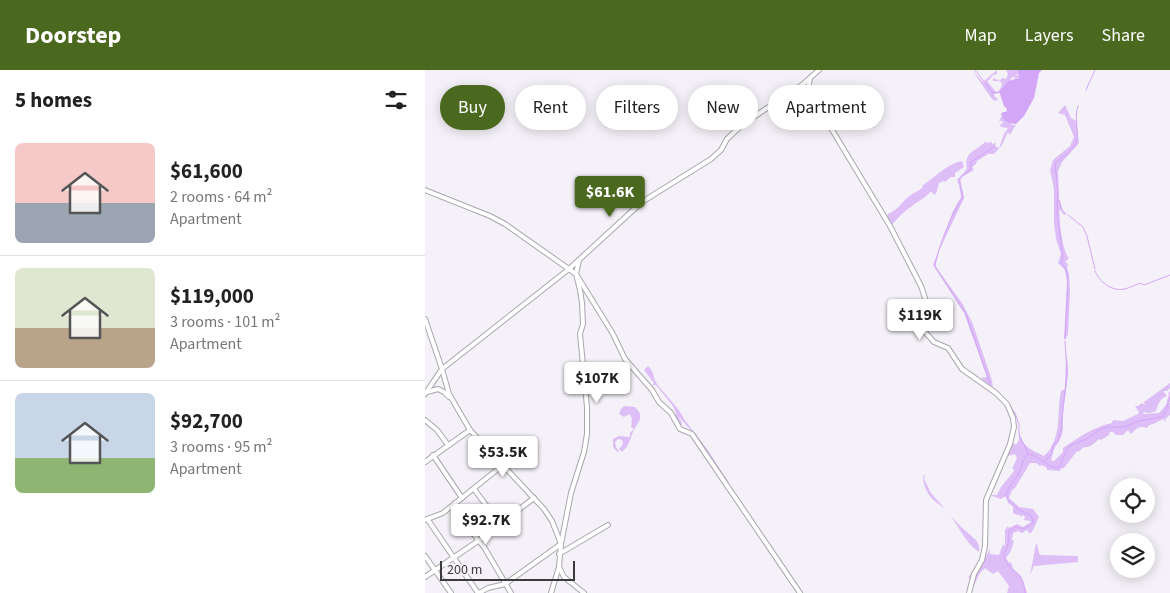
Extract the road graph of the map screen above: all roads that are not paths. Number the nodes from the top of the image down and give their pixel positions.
1 (819, 70) edge
2 (809, 79) junction
3 (801, 85) edge
4 (808, 85) edge
5 (768, 108) edge
6 (832, 130) edge
7 (425, 190) edge
8 (579, 259) junction
9 (569, 268) junction
10 (576, 274) junction
11 (425, 319) edge
12 (443, 369) junction
13 (426, 393) edge
14 (452, 400) junction
15 (425, 420) edge
16 (470, 430) junction
17 (447, 445) junction
18 (433, 456) junction
19 (425, 462) edge
20 (503, 465) junction
21 (474, 489) junction
22 (462, 498) junction
23 (534, 498) junction
24 (455, 503) junction
25 (426, 520) edge
26 (499, 524) junction
27 (608, 525) dead end
28 (478, 540) junction
29 (561, 544) junction
30 (559, 554) junction
31 (425, 556) edge
32 (454, 558) junction
33 (559, 567) junction
34 (435, 570) junction
35 (425, 577) edge
36 (505, 584) junction
37 (451, 593) edge
38 (479, 593) edge
39 (511, 593) edge
40 (551, 593) edge
41 (584, 593) edge
42 (801, 593) edge
43 (969, 593) edge

1 - 2 street
2 - 3 street
2 - 4 street
5 - 8 street
6 - 43 street
7 - 9 street
8 - 9 street
8 - 10 street
9 - 10 street
9 - 12 street
10 - 29 street
10 - 42 street
11 - 12 street
12 - 13 street
12 - 14 street
13 - 14 street
14 - 16 street
15 - 17 street
16 - 17 street
16 - 20 street
17 - 18 street
18 - 19 street
18 - 22 street
20 - 21 street
20 - 23 street
21 - 22 street
21 - 26 street
22 - 24 street
23 - 26 street
23 - 29 street
24 - 25 street
24 - 28 street
25 - 32 street
26 - 28 street
27 - 30 street
28 - 32 street
28 - 36 street
29 - 30 street
29 - 36 street
30 - 33 street
31 - 34 street
32 - 34 street
32 - 38 street
33 - 40 street
33 - 41 street
34 - 35 street
34 - 37 street
36 - 38 street
36 - 39 street

